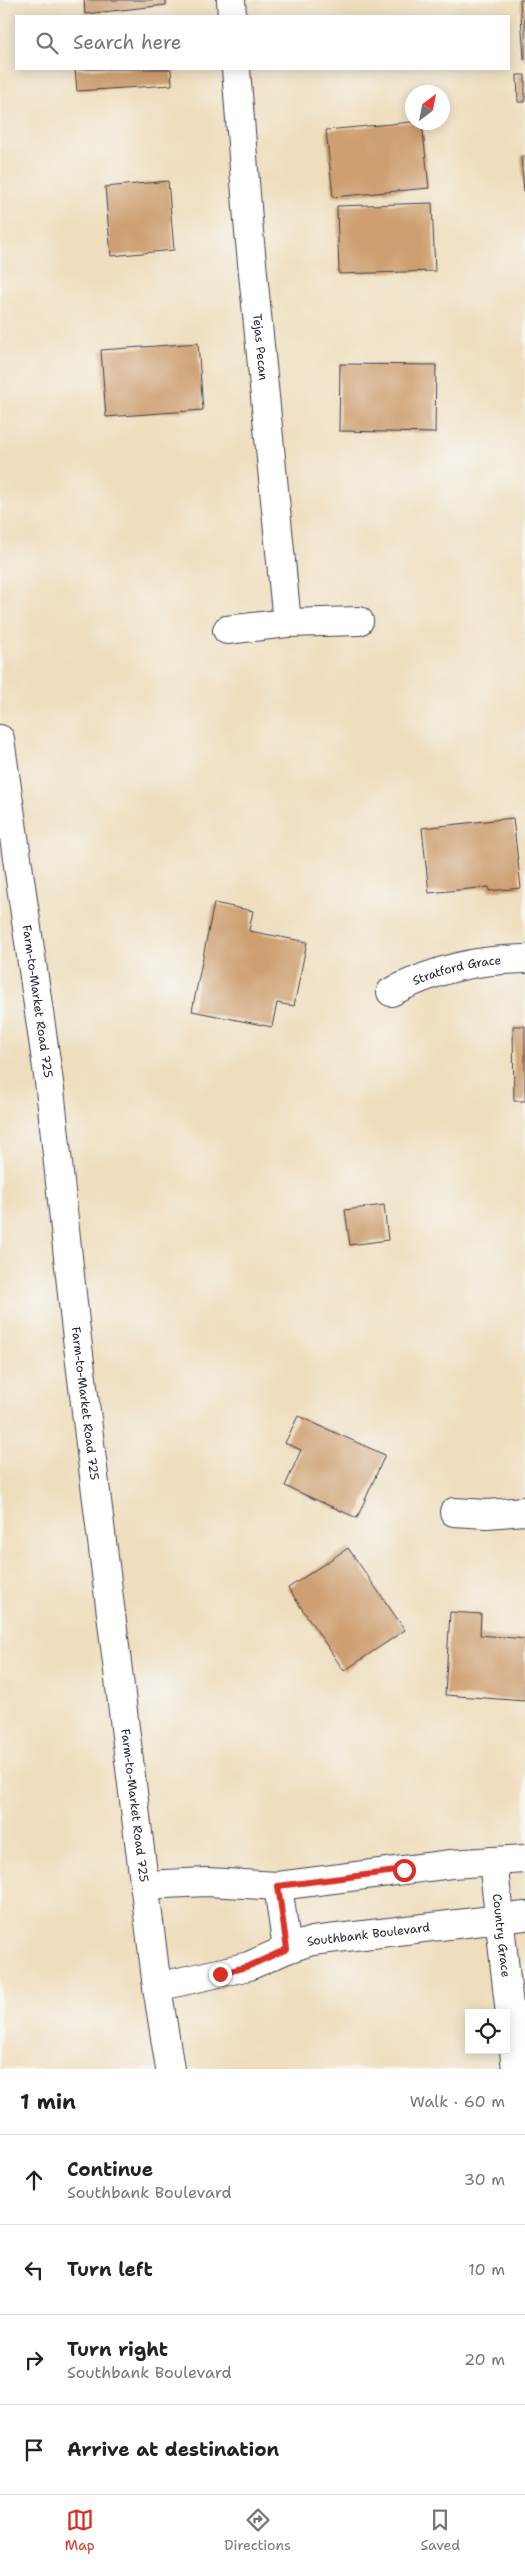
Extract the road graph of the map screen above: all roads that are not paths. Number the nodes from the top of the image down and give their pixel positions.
1 (231, 0) edge
2 (232, 15) edge
3 (236, 70) edge
4 (358, 621) dead end
5 (287, 623) junction
6 (227, 630) dead end
7 (0, 739) edge
8 (525, 959) edge
9 (391, 992) dead end
10 (454, 1512) dead end
11 (525, 1512) edge
12 (525, 1859) edge
13 (493, 1861) junction
14 (144, 1885) junction
15 (278, 1886) junction
16 (512, 1917) edge
17 (287, 1949) junction
18 (157, 1986) junction
19 (170, 2069) edge
20 (516, 2069) edge

1 - 2 street
3 - 5 street, Tejas Pecan
4 - 5 street
5 - 6 street
7 - 14 street, Farm-to-Market Road 725
8 - 9 street, Stratford Grace
10 - 11 street
12 - 13 street
13 - 15 street
13 - 16 street, Country Grace
14 - 15 street
14 - 18 street, Farm-to-Market Road 725
15 - 17 street
16 - 17 street, Southbank Boulevard
16 - 20 street, Country Grace
17 - 18 street, Southbank Boulevard
18 - 19 street, Farm-to-Market Road 725

